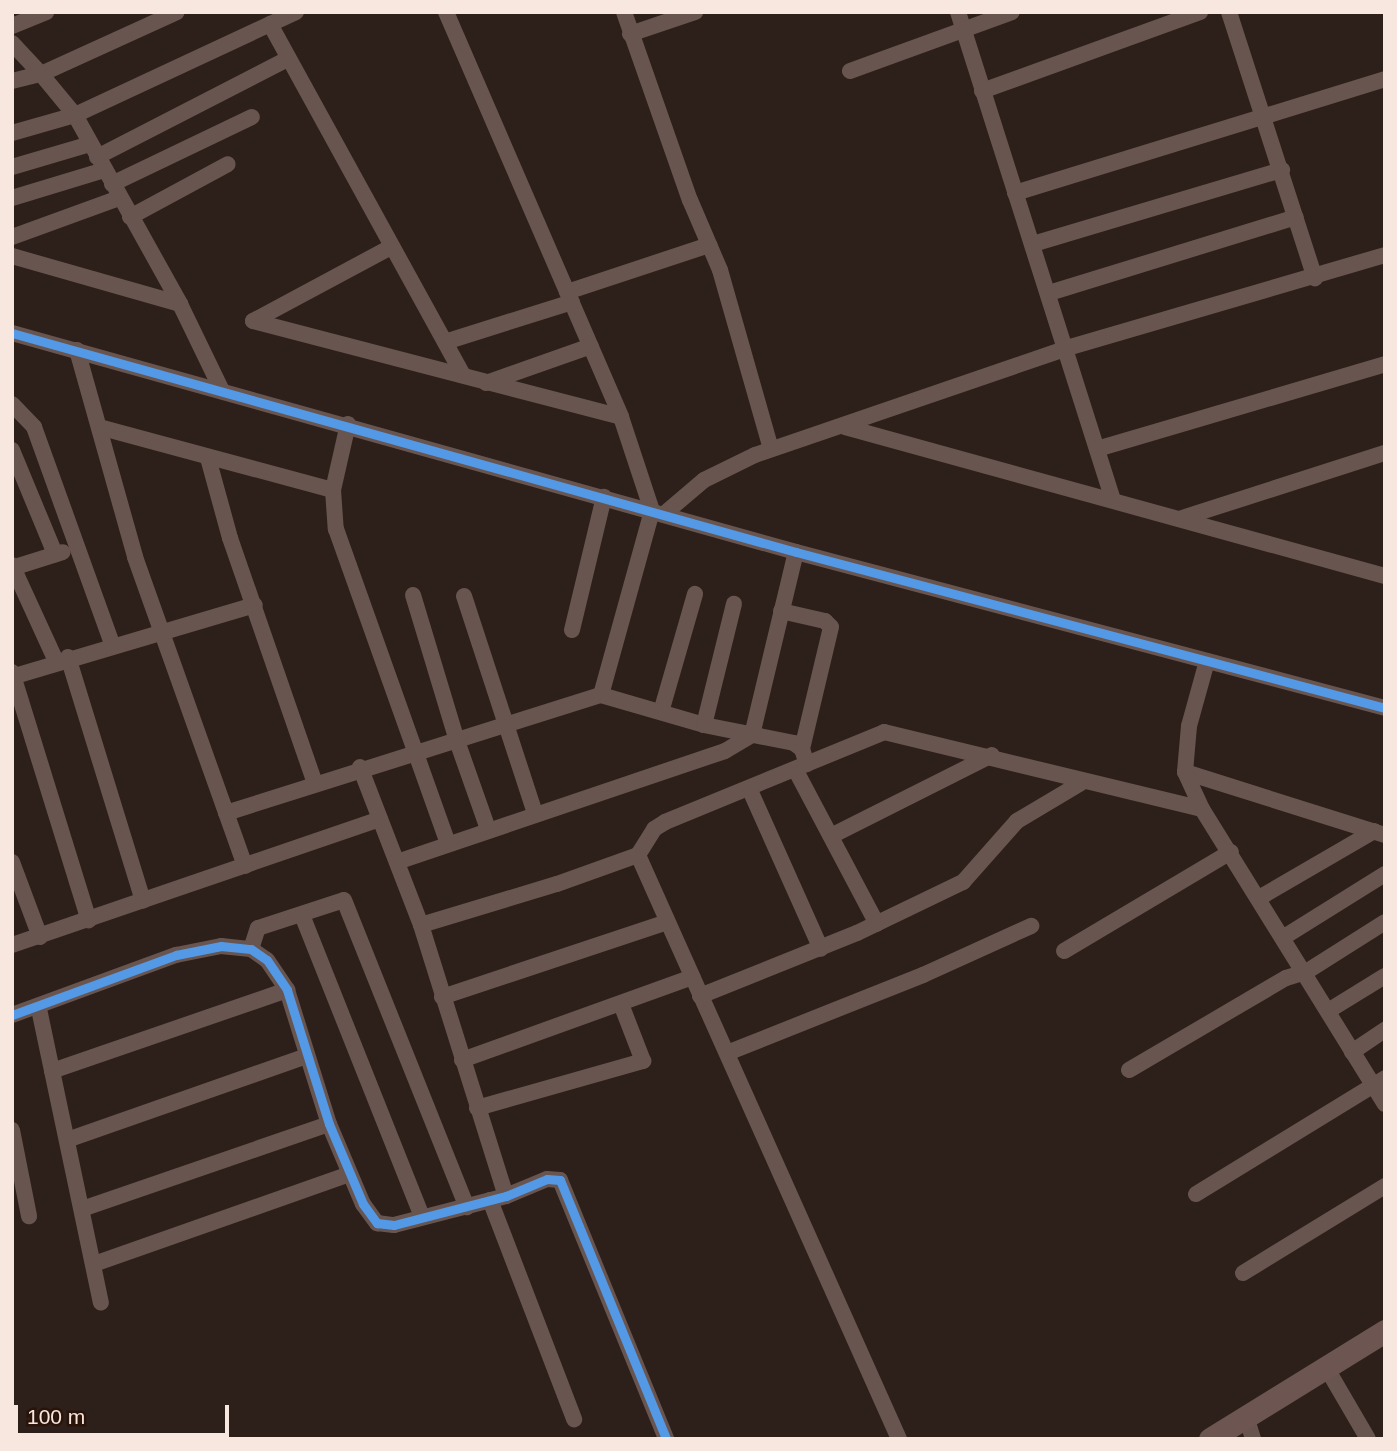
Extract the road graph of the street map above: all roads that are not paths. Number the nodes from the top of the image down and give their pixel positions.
1 (46, 12) edge
2 (177, 12) edge
3 (296, 12) edge
4 (446, 12) edge
5 (624, 12) edge
6 (695, 12) edge
7 (958, 12) edge
8 (1012, 12) edge
9 (1200, 12) edge
10 (1228, 12) edge
11 (270, 24) junction
12 (12, 26) edge
13 (962, 30) junction
14 (630, 34) junction
15 (12, 43) edge
16 (288, 59) junction
17 (850, 71) dead end
18 (41, 74) junction
19 (1385, 79) edge
20 (12, 81) edge
21 (982, 91) junction
22 (75, 115) junction
23 (252, 117) dead end
24 (1266, 117) junction
25 (12, 133) edge
26 (228, 164) dead end
27 (12, 167) edge
28 (104, 170) junction
29 (1282, 170) junction
30 (1016, 192) junction
31 (12, 198) edge
32 (131, 217) junction
33 (1296, 217) junction
34 (12, 237) edge
35 (1033, 244) junction
36 (709, 245) junction
37 (391, 247) junction
38 (1385, 255) edge
39 (12, 256) edge
40 (1315, 278) junction
41 (1049, 293) junction
42 (569, 297) junction
43 (180, 304) junction
44 (12, 333) edge
45 (444, 342) junction
46 (591, 346) junction
47 (1067, 348) junction
48 (77, 350) junction
49 (1385, 365) edge
50 (463, 375) junction
51 (486, 383) junction
52 (222, 391) junction
53 (12, 404) edge
54 (621, 417) junction
55 (348, 424) junction
56 (99, 427) junction
57 (845, 427) junction
58 (772, 449) junction
59 (1097, 449) junction
60 (12, 450) edge
61 (1385, 453) edge
62 (208, 458) junction
63 (333, 490) junction
64 (604, 497) junction
65 (1112, 497) junction
66 (658, 512) junction
67 (1182, 518) junction
68 (77, 548) junction
69 (796, 552) junction
70 (55, 554) junction
71 (13, 567) edge
72 (1385, 576) edge
73 (695, 594) dead end
74 (413, 595) dead end
75 (464, 596) dead end
76 (734, 604) dead end
77 (255, 605) junction
78 (781, 611) junction
79 (572, 630) dead end
80 (162, 631) junction
81 (112, 644) junction
82 (62, 659) junction
83 (1207, 661) junction
84 (13, 674) edge
85 (601, 695) junction
86 (1385, 708) edge
87 (661, 712) junction
88 (704, 725) junction
89 (503, 726) junction
90 (752, 735) junction
91 (457, 741) junction
92 (414, 752) junction
93 (992, 755) junction
94 (802, 760) junction
95 (360, 767) junction
96 (1185, 772) junction
97 (1081, 783) junction
98 (315, 784) junction
99 (749, 788) junction
100 (1202, 809) junction
101 (226, 813) junction
102 (535, 813) junction
103 (380, 820) junction
104 (488, 829) junction
105 (1379, 833) edge
106 (831, 836) junction
107 (448, 843) junction
108 (1231, 852) junction
109 (638, 855) junction
110 (12, 862) edge
111 (397, 862) junction
112 (246, 866) junction
113 (1385, 874) edge
114 (1259, 898) junction
115 (143, 901) junction
116 (302, 915) junction
117 (89, 920) junction
118 (667, 922) junction
119 (1385, 922) edge
120 (877, 924) junction
121 (421, 925) junction
122 (1031, 926) dead end
123 (40, 937) junction
124 (1283, 937) junction
125 (12, 945) edge
126 (251, 949) junction
127 (821, 949) junction
128 (1065, 951) dead end
129 (1306, 972) junction
130 (1385, 976) edge
131 (692, 978) junction
132 (287, 990) junction
133 (700, 996) junction
134 (442, 997) junction
135 (621, 1004) junction
136 (39, 1009) junction
137 (1328, 1011) junction
138 (12, 1015) edge
139 (1385, 1030) edge
140 (1352, 1052) junction
141 (727, 1053) junction
142 (307, 1056) junction
143 (462, 1060) junction
144 (1129, 1070) dead end
145 (52, 1071) junction
146 (1379, 1082) edge
147 (1385, 1104) edge
148 (477, 1108) junction
149 (329, 1125) junction
150 (12, 1130) edge
151 (67, 1140) junction
152 (350, 1174) junction
153 (1385, 1186) edge
154 (1196, 1194) dead end
155 (498, 1198) junction
156 (467, 1207) junction
157 (82, 1209) junction
158 (29, 1216) dead end
159 (422, 1217) junction
160 (94, 1264) junction
161 (1242, 1273) dead end
162 (101, 1303) dead end
163 (1385, 1331) edge
164 (1326, 1367) junction
165 (1246, 1416) junction
166 (574, 1419) dead end
167 (666, 1439) edge
168 (899, 1439) edge
169 (1210, 1439) edge
170 (1253, 1439) edge
171 (1368, 1439) edge

1 - 12 street
2 - 18 street
3 - 11 street
4 - 42 street
5 - 14 street
6 - 14 street
7 - 13 street
8 - 13 street
9 - 21 street
10 - 24 street
11 - 16 street
11 - 22 street
13 - 17 street
13 - 21 street
14 - 36 street
15 - 18 street
16 - 28 street
16 - 37 street
18 - 20 street
18 - 22 street
19 - 24 street
21 - 30 street
22 - 25 street
22 - 28 street
23 - 28 street
24 - 29 street
24 - 30 street
26 - 32 street
27 - 28 street
28 - 31 street
28 - 32 street
28 - 34 street
29 - 33 street
29 - 35 street
30 - 35 street
32 - 43 street
33 - 40 street
33 - 41 street
35 - 41 street
36 - 42 street
36 - 58 street
37 - 45 street
37 - 50 street
38 - 40 street
39 - 43 street
40 - 47 street
41 - 47 street
42 - 45 street
42 - 46 street
43 - 52 street
44 - 48 street
45 - 50 street
46 - 51 street
46 - 54 street
47 - 57 street
47 - 59 street
48 - 52 street
48 - 56 street
49 - 59 street
50 - 51 street
51 - 54 street
52 - 55 street
53 - 68 street
54 - 66 street
55 - 63 street
55 - 64 street
56 - 62 street
56 - 80 street
57 - 58 street
57 - 65 street
58 - 66 street
59 - 65 street
60 - 70 street
61 - 67 street
62 - 63 street
62 - 77 street
63 - 92 street
64 - 66 street
64 - 79 street
65 - 67 street
66 - 69 street
66 - 85 street
67 - 72 street
68 - 70 street
68 - 81 street
69 - 78 street
69 - 83 street
70 - 71 street
71 - 82 street
73 - 87 street
74 - 91 street
75 - 89 street
76 - 88 street
77 - 80 street
77 - 98 street
78 - 90 street
78 - 94 street
80 - 81 street
80 - 101 street
81 - 82 street
82 - 84 street
82 - 115 street
83 - 86 street
83 - 96 street
84 - 117 street
85 - 87 street
85 - 89 street
87 - 88 street
88 - 90 street
89 - 91 street
89 - 102 street
90 - 94 street
90 - 102 street
91 - 92 street
91 - 104 street
92 - 95 street
92 - 107 street
93 - 94 street
93 - 97 street
93 - 106 street
94 - 99 street
94 - 106 street
95 - 98 street
95 - 103 street
96 - 100 street
96 - 105 street
97 - 100 street
97 - 120 street
98 - 101 street
99 - 109 street
99 - 127 street
100 - 108 street
101 - 112 street
102 - 104 street
103 - 111 street
103 - 112 street
104 - 107 street
105 - 114 street
106 - 120 street
107 - 111 street
108 - 114 street
108 - 128 street
109 - 118 street
109 - 121 street
110 - 123 street
111 - 121 street
112 - 115 street
113 - 124 street
114 - 124 street
115 - 117 street
116 - 126 street
116 - 156 street
116 - 159 street
117 - 123 street
118 - 131 street
118 - 134 street
119 - 129 street
120 - 127 street
121 - 134 street
122 - 141 street
123 - 125 street
124 - 129 street
126 - 132 street
126 - 136 street
127 - 133 street
129 - 137 street
129 - 144 street
130 - 137 street
131 - 133 street
131 - 135 street
132 - 142 street
132 - 145 street
133 - 141 street
134 - 143 street
135 - 143 street
135 - 148 street
136 - 138 street
136 - 145 street
137 - 140 street
139 - 140 street
140 - 146 street
141 - 168 street
142 - 149 street
142 - 151 street
143 - 148 street
145 - 151 street
146 - 147 street
146 - 154 street
148 - 155 street
149 - 152 street
149 - 157 street
150 - 158 street
151 - 157 street
152 - 159 street
152 - 160 street
153 - 161 street
155 - 156 street
155 - 166 street
155 - 167 street
156 - 159 street
157 - 160 street
160 - 162 street
163 - 164 street
164 - 165 street
164 - 171 street
165 - 169 street
165 - 170 street

